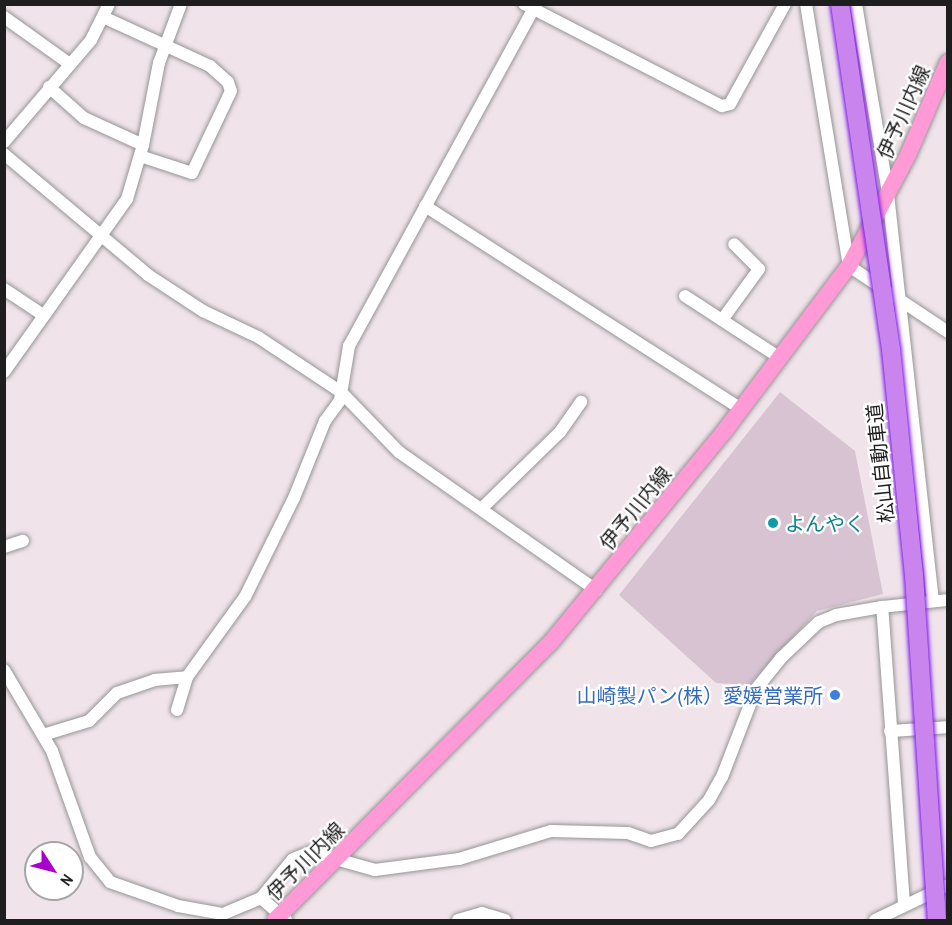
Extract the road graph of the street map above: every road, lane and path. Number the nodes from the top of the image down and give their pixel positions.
1 (109, 4) edge
2 (181, 4) edge
3 (785, 4) edge
4 (806, 4) edge
5 (840, 4) edge
6 (856, 4) edge
7 (531, 6) edge
8 (4, 17) edge
9 (103, 17) junction
10 (164, 47) junction
11 (948, 62) edge
12 (70, 64) junction
13 (49, 87) junction
14 (4, 142) edge
15 (142, 151) junction
16 (4, 154) edge
17 (888, 194) junction
18 (425, 206) junction
19 (103, 234) junction
20 (734, 244) dead end
21 (849, 266) junction
22 (4, 289) edge
23 (685, 296) dead end
24 (900, 302) junction
25 (43, 315) junction
26 (722, 320) junction
27 (948, 332) edge
28 (780, 358) junction
29 (4, 372) edge
30 (341, 392) junction
31 (581, 402) dead end
32 (741, 409) junction
33 (481, 509) junction
34 (23, 541) dead end
35 (4, 547) edge
36 (596, 590) junction
37 (933, 599) junction
38 (948, 600) edge
39 (882, 608) junction
40 (4, 670) edge
41 (187, 678) junction
42 (177, 710) dead end
43 (948, 727) edge
44 (890, 731) junction
45 (43, 735) junction
46 (335, 861) junction
47 (948, 885) edge
48 (261, 898) junction
49 (904, 904) junction
50 (280, 919) edge
51 (458, 921) edge
52 (505, 921) edge
53 (875, 921) edge
54 (937, 921) edge

1 - 9 street
2 - 10 street
3 - 7 street
4 - 21 street
5 - 54 highway, 松山自動車道, bridge
6 - 17 street
7 - 18 street
8 - 12 street
9 - 10 street
9 - 12 street
10 - 15 street
10 - 15 street
11 - 17 main road, 伊予川内線
12 - 13 street
13 - 14 street
13 - 15 street
15 - 19 street
16 - 19 street
17 - 21 main road, 伊予川内線
17 - 24 street
18 - 30 street
18 - 32 street
19 - 25 street
19 - 30 street
20 - 26 street
21 - 24 street
21 - 28 main road, 伊予川内線
22 - 25 street
23 - 26 street
24 - 27 street
24 - 37 street
25 - 29 street
26 - 28 street
28 - 32 main road, 伊予川内線
30 - 33 street
30 - 41 street
31 - 33 street
32 - 36 main road, 伊予川内線
33 - 36 street
34 - 35 street
36 - 46 main road, 伊予川内線
37 - 38 street
37 - 39 street
39 - 44 street
39 - 46 street
40 - 45 street
41 - 42 street
41 - 45 street
43 - 44 street
44 - 49 street
45 - 48 street
46 - 48 street
46 - 50 main road, 伊予川内線
47 - 49 street
48 - 50 street
49 - 53 street
51 - 52 street

